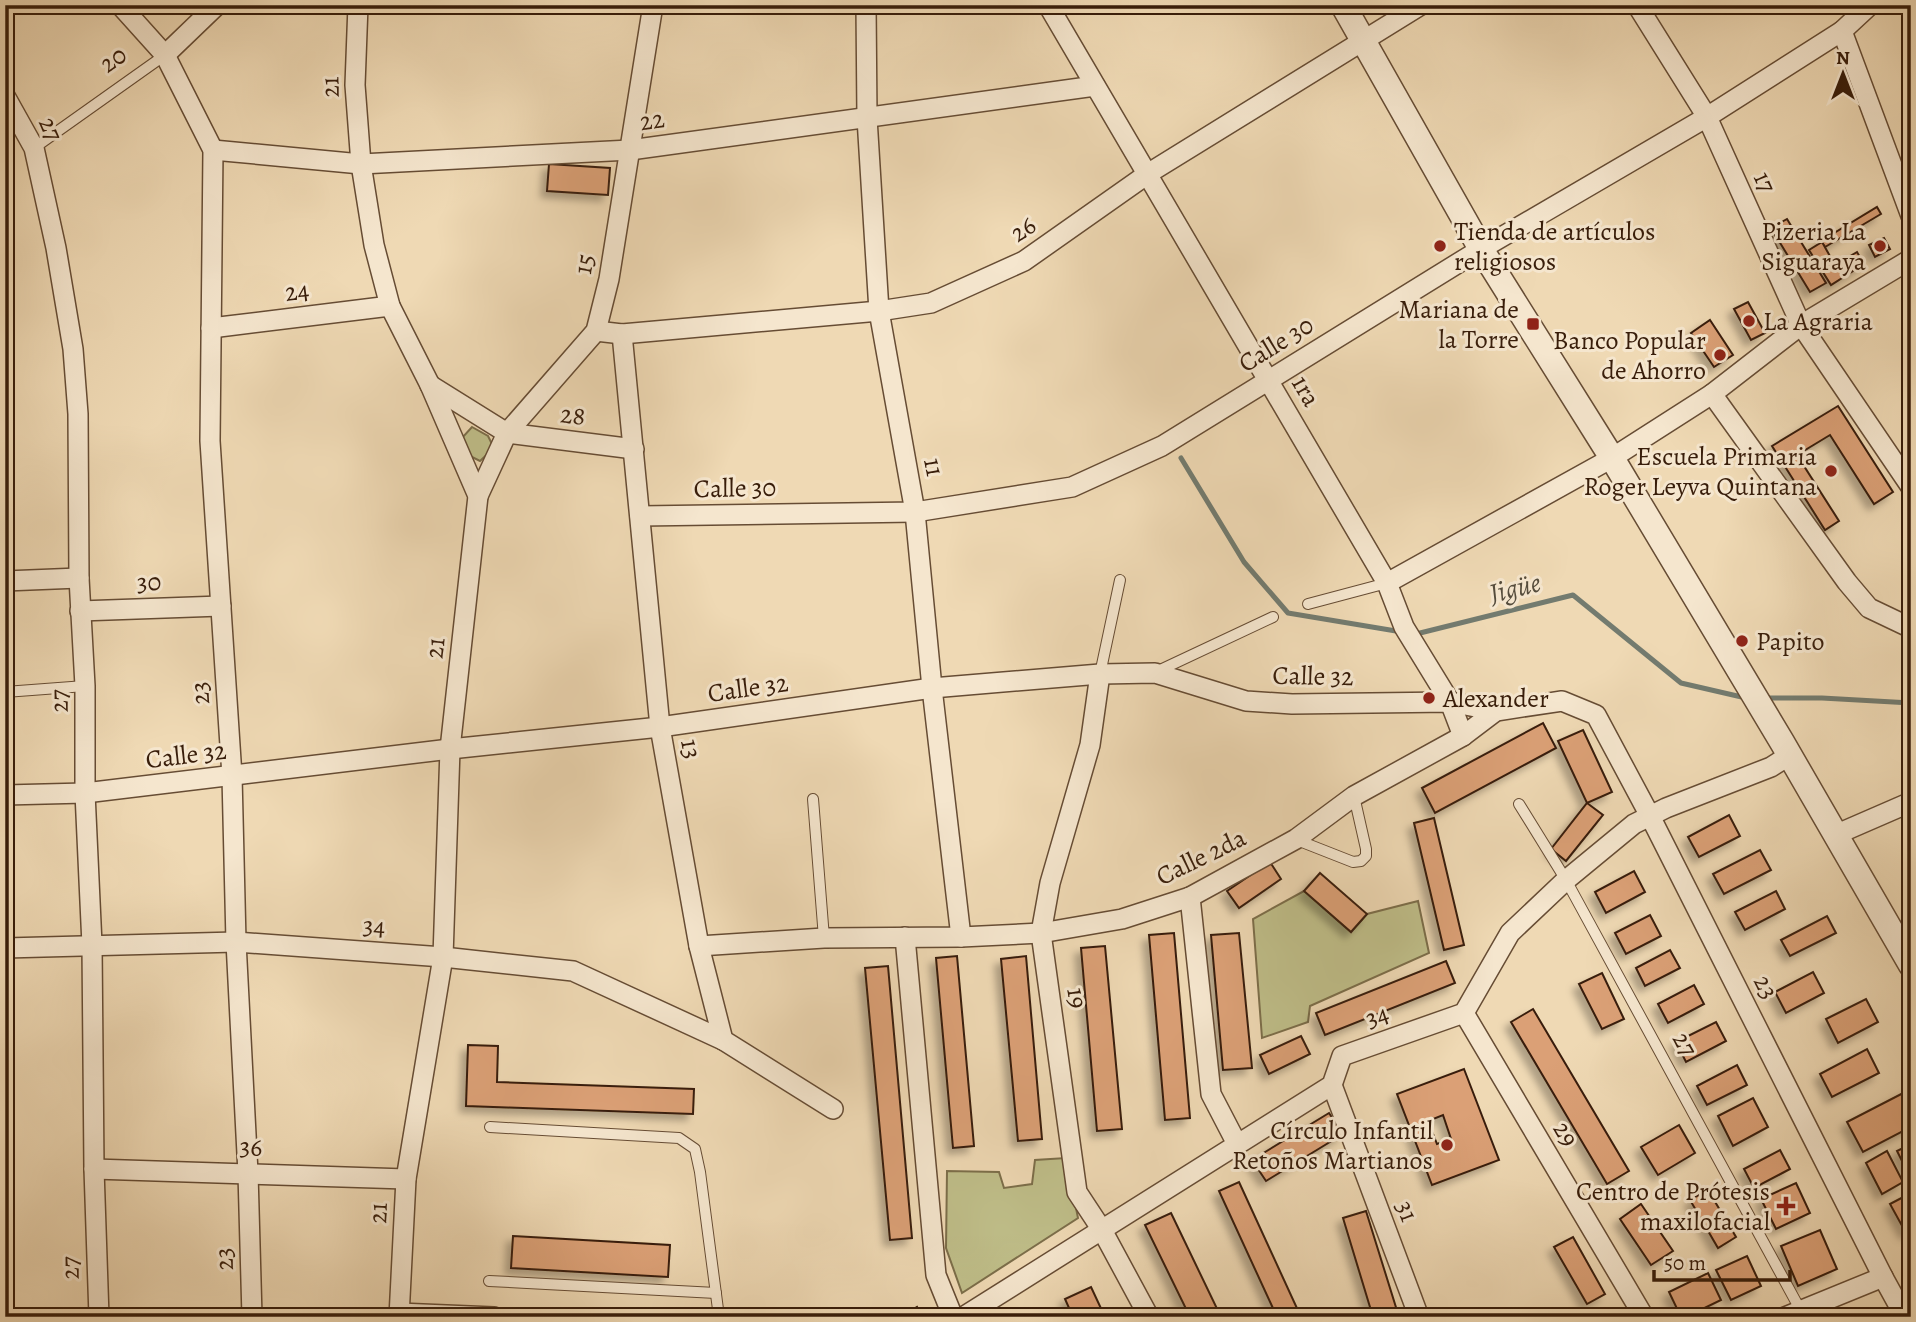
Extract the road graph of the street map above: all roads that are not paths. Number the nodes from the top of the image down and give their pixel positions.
1 (120, 5) edge
2 (217, 5) edge
3 (358, 5) edge
4 (653, 5) edge
5 (866, 5) edge
6 (1048, 5) edge
7 (1343, 5) edge
8 (1421, 5) edge
9 (1637, 5) edge
10 (1870, 5) edge
11 (1842, 32) junction
12 (1364, 41) junction
13 (165, 55) junction
14 (1095, 86) junction
15 (7, 101) edge
16 (1707, 117) junction
17 (867, 118) junction
18 (34, 148) junction
19 (213, 150) junction
20 (630, 150) junction
21 (361, 164) junction
22 (1149, 173) junction
23 (1911, 216) edge
24 (1481, 249) junction
25 (1911, 259) edge
26 (390, 306) junction
27 (879, 311) junction
28 (1801, 325) junction
29 (211, 328) junction
30 (596, 331) junction
31 (622, 334) junction
32 (1269, 379) junction
33 (430, 385) junction
34 (1712, 394) junction
35 (507, 433) junction
36 (634, 449) junction
37 (1612, 458) junction
38 (1911, 487) edge
39 (478, 496) junction
40 (915, 512) junction
41 (640, 516) junction
42 (79, 578) junction
43 (1120, 580) dead end
44 (5, 581) edge
45 (1387, 583) junction
46 (1308, 604) dead end
47 (221, 606) junction
48 (80, 611) junction
49 (1273, 618) dead end
50 (1911, 628) edge
51 (1155, 673) junction
52 (1100, 674) junction
53 (85, 686) junction
54 (932, 688) junction
55 (5, 692) edge
56 (1562, 701) joint
57 (1450, 702) junction
58 (1496, 711) junction
59 (660, 727) junction
60 (1463, 736) junction
61 (450, 749) junction
62 (1790, 755) junction
63 (232, 776) junction
64 (85, 793) junction
65 (5, 795) edge
66 (1354, 796) junction
67 (813, 799) dead end
68 (1911, 802) edge
69 (1519, 804) dead end
70 (1650, 816) junction
71 (1835, 835) junction
72 (1296, 839) junction
73 (1566, 880) junction
74 (1190, 897) junction
75 (1041, 933) junction
76 (905, 937) junction
77 (961, 937) junction
78 (824, 938) junction
79 (236, 942) junction
80 (92, 945) junction
81 (699, 946) junction
82 (5, 948) edge
83 (443, 957) junction
84 (1911, 965) edge
85 (1464, 1013) junction
86 (723, 1040) junction
87 (1332, 1085) junction
88 (833, 1110) dead end
89 (490, 1127) dead end
90 (1237, 1144) junction
91 (94, 1169) junction
92 (248, 1173) junction
93 (406, 1180) junction
94 (1102, 1230) junction
95 (1883, 1277) junction
96 (489, 1281) dead end
97 (716, 1293) junction
98 (1793, 1314) edge
99 (399, 1315) edge
100 (99, 1317) edge
101 (252, 1317) edge
102 (494, 1317) edge
103 (719, 1317) edge
104 (953, 1317) edge
105 (963, 1317) edge
106 (1149, 1317) edge
107 (1419, 1317) edge
108 (1644, 1317) edge
109 (1905, 1317) edge

1 - 13 street
2 - 13 street, 20
3 - 21 street, 21
4 - 20 street, 15
5 - 17 street, 11
6 - 14 street, 1ra
7 - 12 street
8 - 12 street, 26
9 - 16 street, 17
10 - 11 street, Calle 30
11 - 16 street, Calle 30
11 - 23 street
12 - 22 street, 26
12 - 24 street
13 - 18 lane, 20
13 - 19 street
14 - 17 street, 22
14 - 22 street, 1ra
15 - 18 street, 27
16 - 24 street, Calle 30
16 - 28 street, 17
17 - 20 street, 22
17 - 27 street, 11
18 - 42 street, 27
19 - 21 street, 22
19 - 29 street, 23
20 - 21 street, 22
20 - 30 street, 15
21 - 26 street, 21
22 - 27 street, 26
22 - 32 street, 1ra
24 - 32 street, Calle 30
24 - 37 street
25 - 28 street
26 - 29 street, 24
26 - 33 street, 21
27 - 31 street, 26
27 - 40 street, 11
28 - 34 street
28 - 38 street, 17
29 - 47 street, 23
30 - 31 street, 26
30 - 35 street, 15
31 - 36 street, 13
32 - 40 street, Calle 30
32 - 45 street, 1ra
33 - 35 street
33 - 39 street, 21
34 - 37 street
34 - 50 street
35 - 36 street, 28
35 - 39 street, 15
36 - 41 street, 13
37 - 45 street
37 - 62 street
39 - 61 street, 21
40 - 41 street, Calle 30
40 - 54 street, 11
41 - 59 street, 13
42 - 44 street
42 - 48 street, 27
43 - 52 lane
45 - 46 lane
45 - 57 street, 1ra
47 - 48 street, 30
47 - 63 street, 23
48 - 53 street, 27
49 - 51 lane
51 - 52 street, Calle 32
51 - 57 street, Calle 32
52 - 54 street, Calle 32
52 - 75 street, 19
53 - 55 lane
53 - 64 street, 27
54 - 59 street, Calle 32
54 - 77 street, 11
56 - 58 street, Calle 2da
56 - 70 street, 23
57 - 58 street, Calle 32
57 - 60 street, 1ra
58 - 60 street, Calle 2da
59 - 61 street, Calle 32
59 - 81 street, 13
60 - 66 street, Calle 2da
61 - 63 street, Calle 32
61 - 83 street, 21
62 - 70 street
62 - 71 street
63 - 64 street, Calle 32
63 - 79 street, 23
64 - 65 street, Calle 32
64 - 80 street, 27
66 - 72 street, Calle 2da
66 - 72 lane
67 - 78 lane
68 - 71 street
69 - 73 lane, 27
70 - 73 street
70 - 95 street, 23
71 - 84 street
72 - 74 street, Calle 2da
73 - 85 street
73 - 98 lane, 27
74 - 75 street, Calle 2da
74 - 90 street
75 - 77 street, Calle 2da
75 - 94 street, 19
76 - 77 street, Calle 2da
76 - 78 street, Calle 2da
76 - 104 street
78 - 81 street
79 - 80 street, 34
79 - 83 street, 34
79 - 92 street, 23
80 - 82 street, 34
80 - 91 street, 27
81 - 86 street, 13
83 - 86 street, 34
83 - 93 street, 21
85 - 87 street, 34
85 - 108 street, 29
86 - 88 street
87 - 90 street
87 - 107 street, 31
89 - 97 lane
90 - 94 street
91 - 92 street, 36
91 - 100 street, 27
92 - 93 street, 36
92 - 101 street, 23
93 - 99 street, 21
94 - 105 street
94 - 106 street, 19
95 - 98 street
95 - 109 street, 23
96 - 97 lane
97 - 103 lane
99 - 102 street

